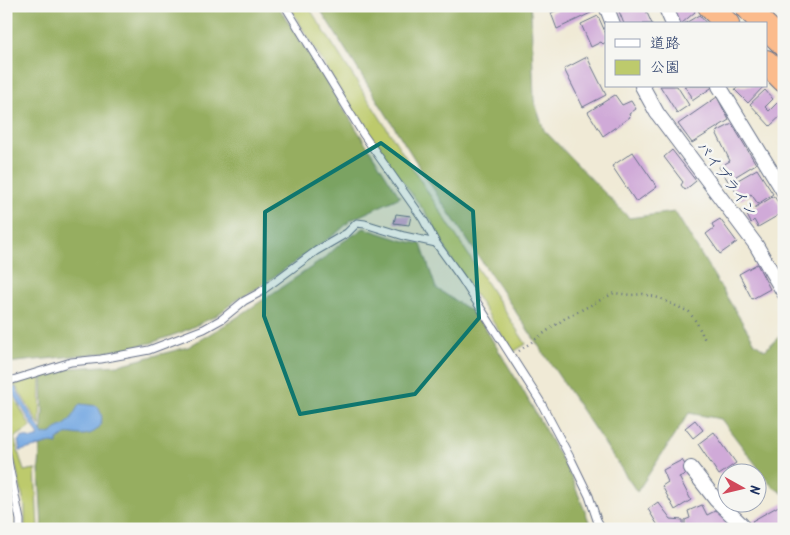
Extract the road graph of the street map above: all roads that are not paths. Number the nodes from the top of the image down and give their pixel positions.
1 (285, 6) edge
2 (606, 6) edge
3 (665, 6) edge
4 (710, 6) edge
5 (747, 6) edge
6 (612, 22) edge
7 (672, 22) edge
8 (726, 22) edge
9 (761, 22) edge
10 (768, 29) edge
11 (784, 44) edge
12 (768, 64) edge
13 (784, 80) edge
14 (643, 88) edge
15 (720, 88) edge
16 (784, 192) edge
17 (436, 243) junction
18 (784, 293) edge
19 (6, 382) edge
20 (6, 451) edge
21 (691, 468) dead end
22 (20, 529) edge
23 (602, 529) edge
24 (744, 529) edge

1 - 17 lane
2 - 6 street
3 - 7 street
4 - 8 highway
5 - 9 highway
10 - 11 highway
12 - 13 highway
14 - 18 street, パイプライン
15 - 16 street
17 - 19 lane
17 - 23 lane
20 - 22 lane
21 - 24 street

